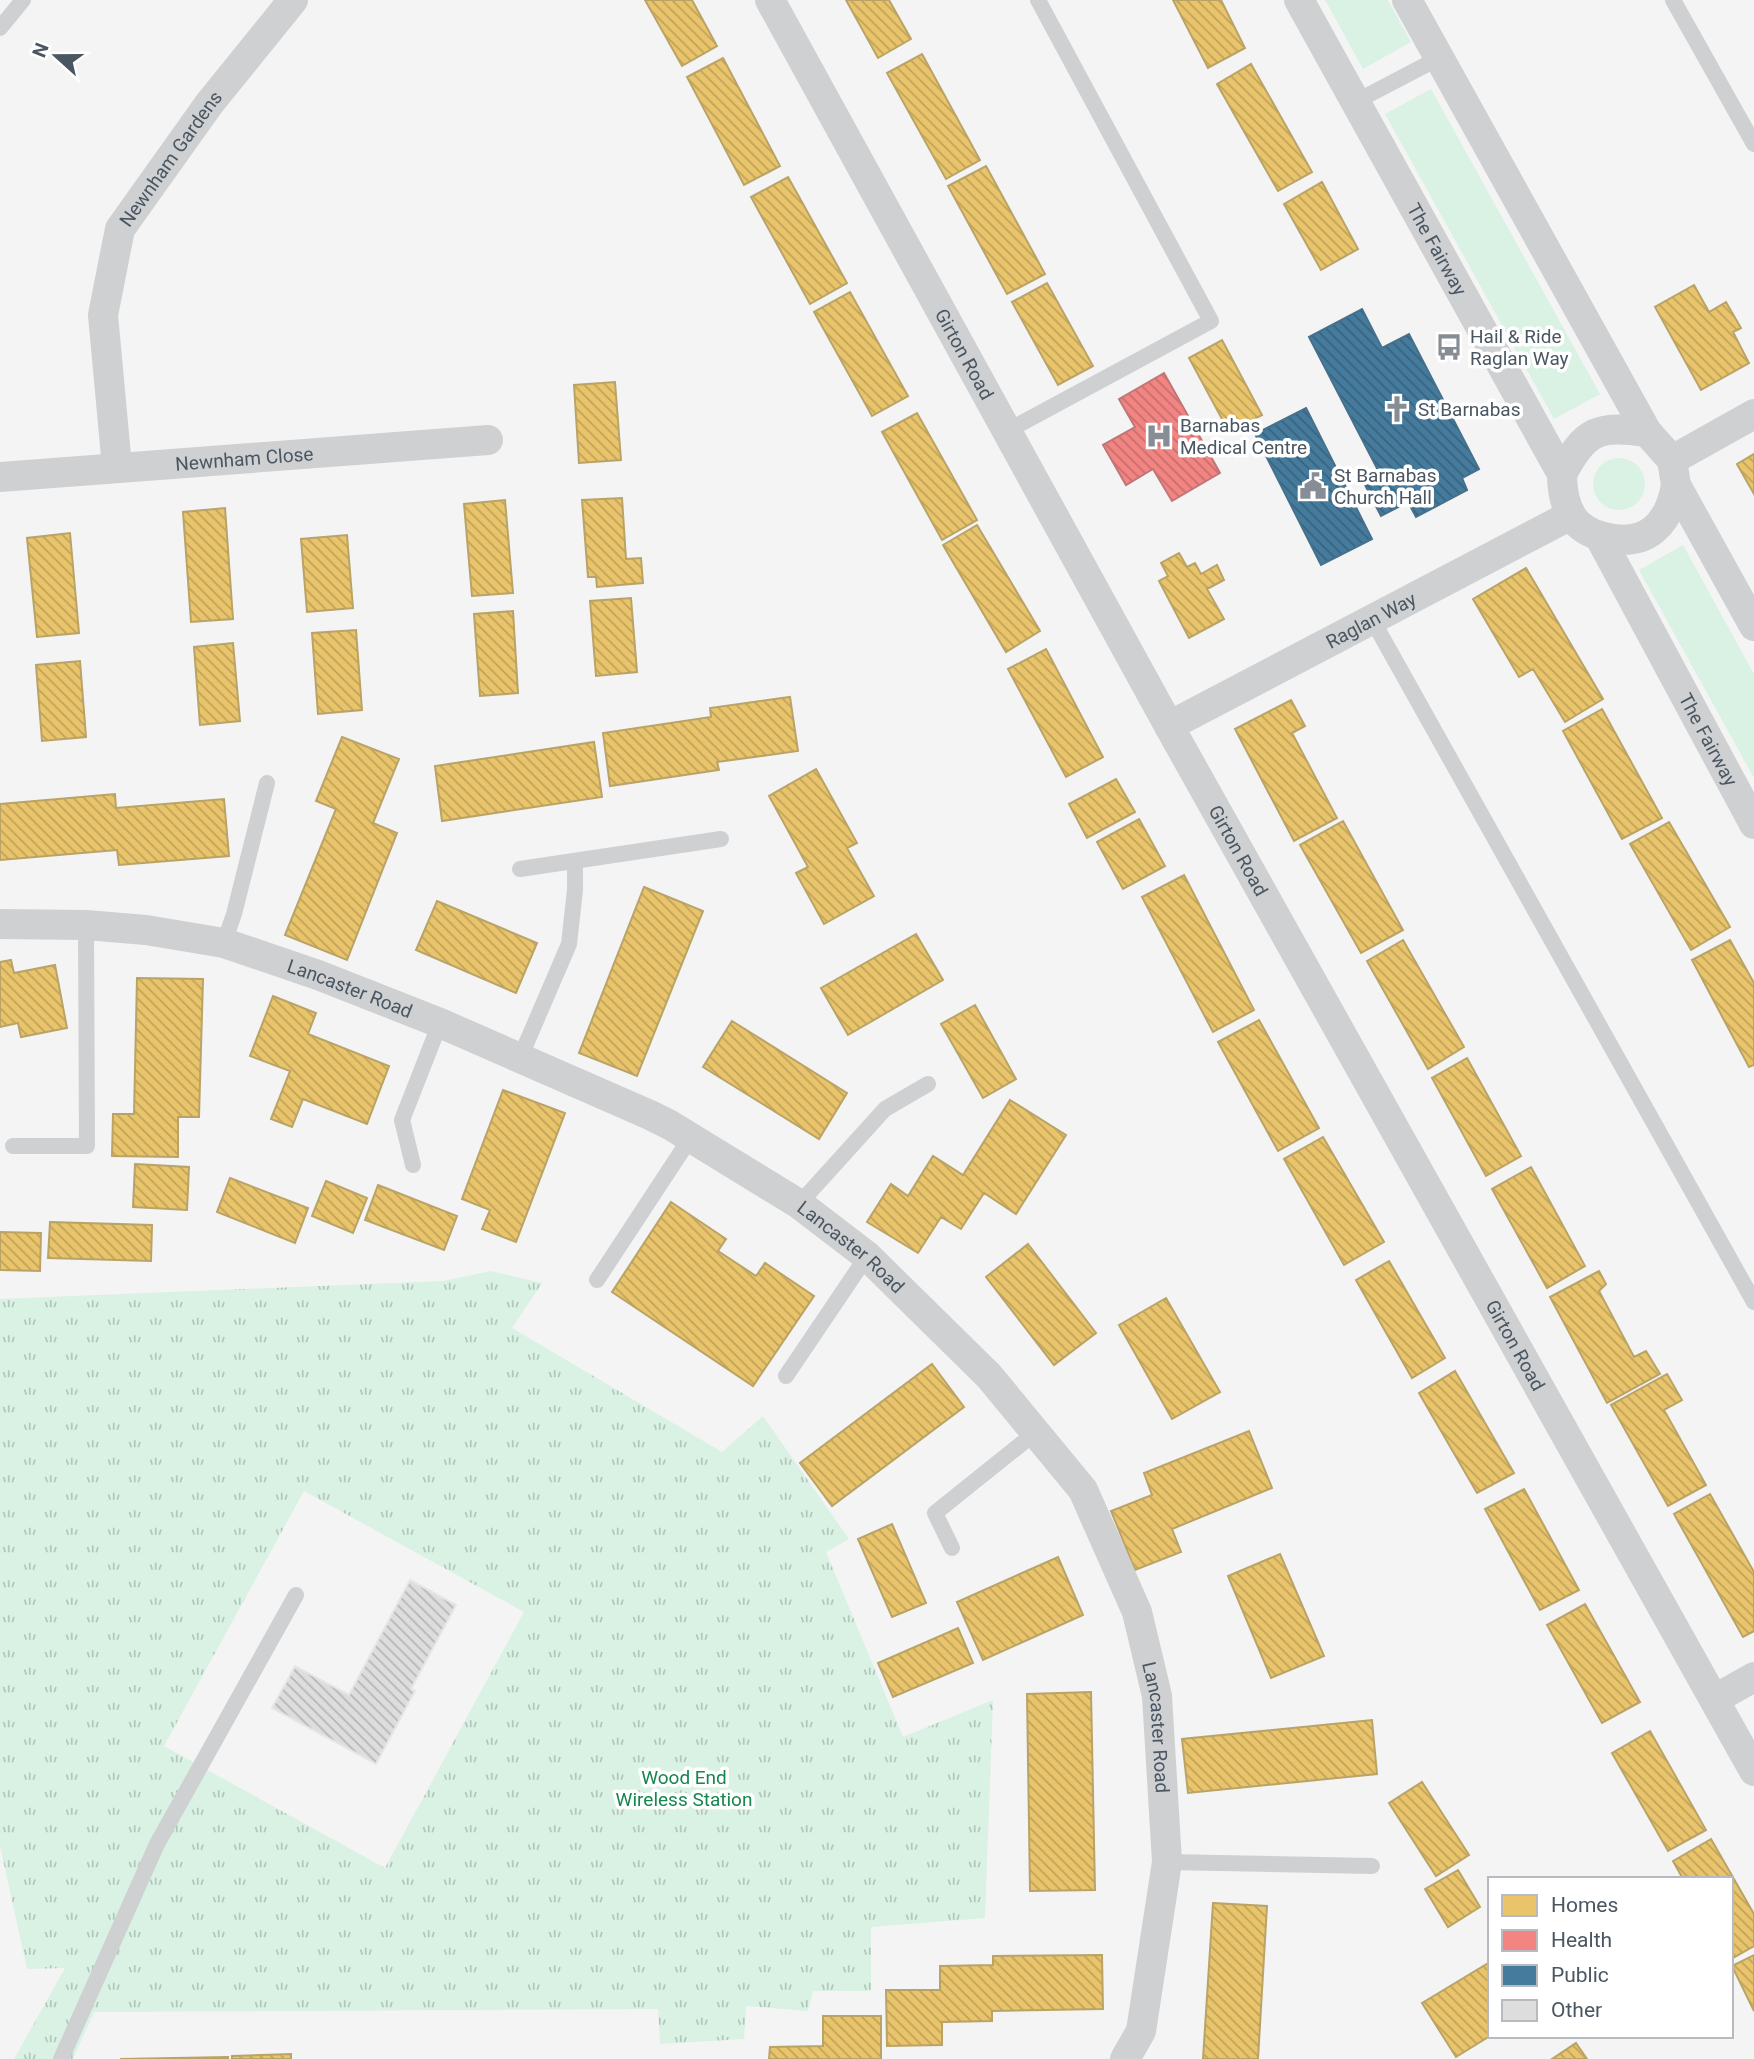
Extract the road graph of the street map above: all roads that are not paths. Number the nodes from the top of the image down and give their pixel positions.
1 (23, 0) edge
2 (293, 0) edge
3 (771, 0) edge
4 (1038, 0) edge
5 (1299, 0) edge
6 (1407, 0) edge
7 (1673, 0) edge
8 (0, 28) edge
9 (1439, 58) junction
10 (1355, 102) junction
11 (1754, 144) edge
12 (1754, 414) edge
13 (1007, 431) junction
14 (1647, 432) junction
15 (488, 440) dead end
16 (117, 467) junction
17 (1674, 472) junction
18 (1562, 474) junction
19 (0, 477) edge
20 (1572, 515) junction
21 (1599, 536) junction
22 (1373, 621) junction
23 (1754, 626) edge
24 (1169, 726) junction
25 (267, 783) dead end
26 (1754, 824) edge
27 (721, 839) dead end
28 (575, 861) junction
29 (520, 869) dead end
30 (0, 923) edge
31 (86, 925) junction
32 (224, 943) junction
33 (440, 1023) junction
34 (520, 1058) junction
35 (928, 1084) dead end
36 (691, 1138) junction
37 (13, 1146) dead end
38 (413, 1165) dead end
39 (799, 1204) junction
40 (867, 1256) junction
41 (597, 1280) dead end
42 (1754, 1302) edge
43 (786, 1376) dead end
44 (1035, 1433) junction
45 (952, 1548) dead end
46 (296, 1595) dead end
47 (1754, 1677) edge
48 (1715, 1699) junction
49 (1754, 1772) edge
50 (1167, 1862) junction
51 (1372, 1866) dead end
52 (61, 2059) edge
53 (1125, 2059) edge

1 - 8 lane
2 - 16 street, Newnham Gardens
3 - 13 street, Girton Road
4 - 13 lane
5 - 10 street, The Fairway
6 - 9 street
7 - 11 lane
9 - 10 lane
9 - 14 street
10 - 18 street, The Fairway
12 - 17 street
13 - 24 street, Girton Road
14 - 17 street
14 - 18 street
15 - 16 street, Newnham Close
16 - 19 street, Newnham Close
17 - 21 street
17 - 23 street
18 - 20 street, The Fairway
20 - 21 street, The Fairway
20 - 22 street, Raglan Way
21 - 26 street, The Fairway
22 - 24 street, Raglan Way
22 - 42 lane
24 - 48 street, Girton Road
25 - 32 lane
27 - 28 lane
28 - 29 lane
28 - 34 lane
30 - 31 street, Lancaster Road
31 - 32 street, Lancaster Road
31 - 37 lane
32 - 33 street, Lancaster Road
33 - 34 street, Lancaster Road
33 - 38 lane
34 - 36 street, Lancaster Road
35 - 39 lane
36 - 39 street, Lancaster Road
36 - 41 lane
39 - 40 street, Lancaster Road
40 - 43 lane
40 - 44 street, Lancaster Road
44 - 45 lane
44 - 50 street, Lancaster Road
46 - 52 lane
47 - 48 street
48 - 49 street, Girton Road
50 - 51 lane
50 - 53 street, Lancaster Road

